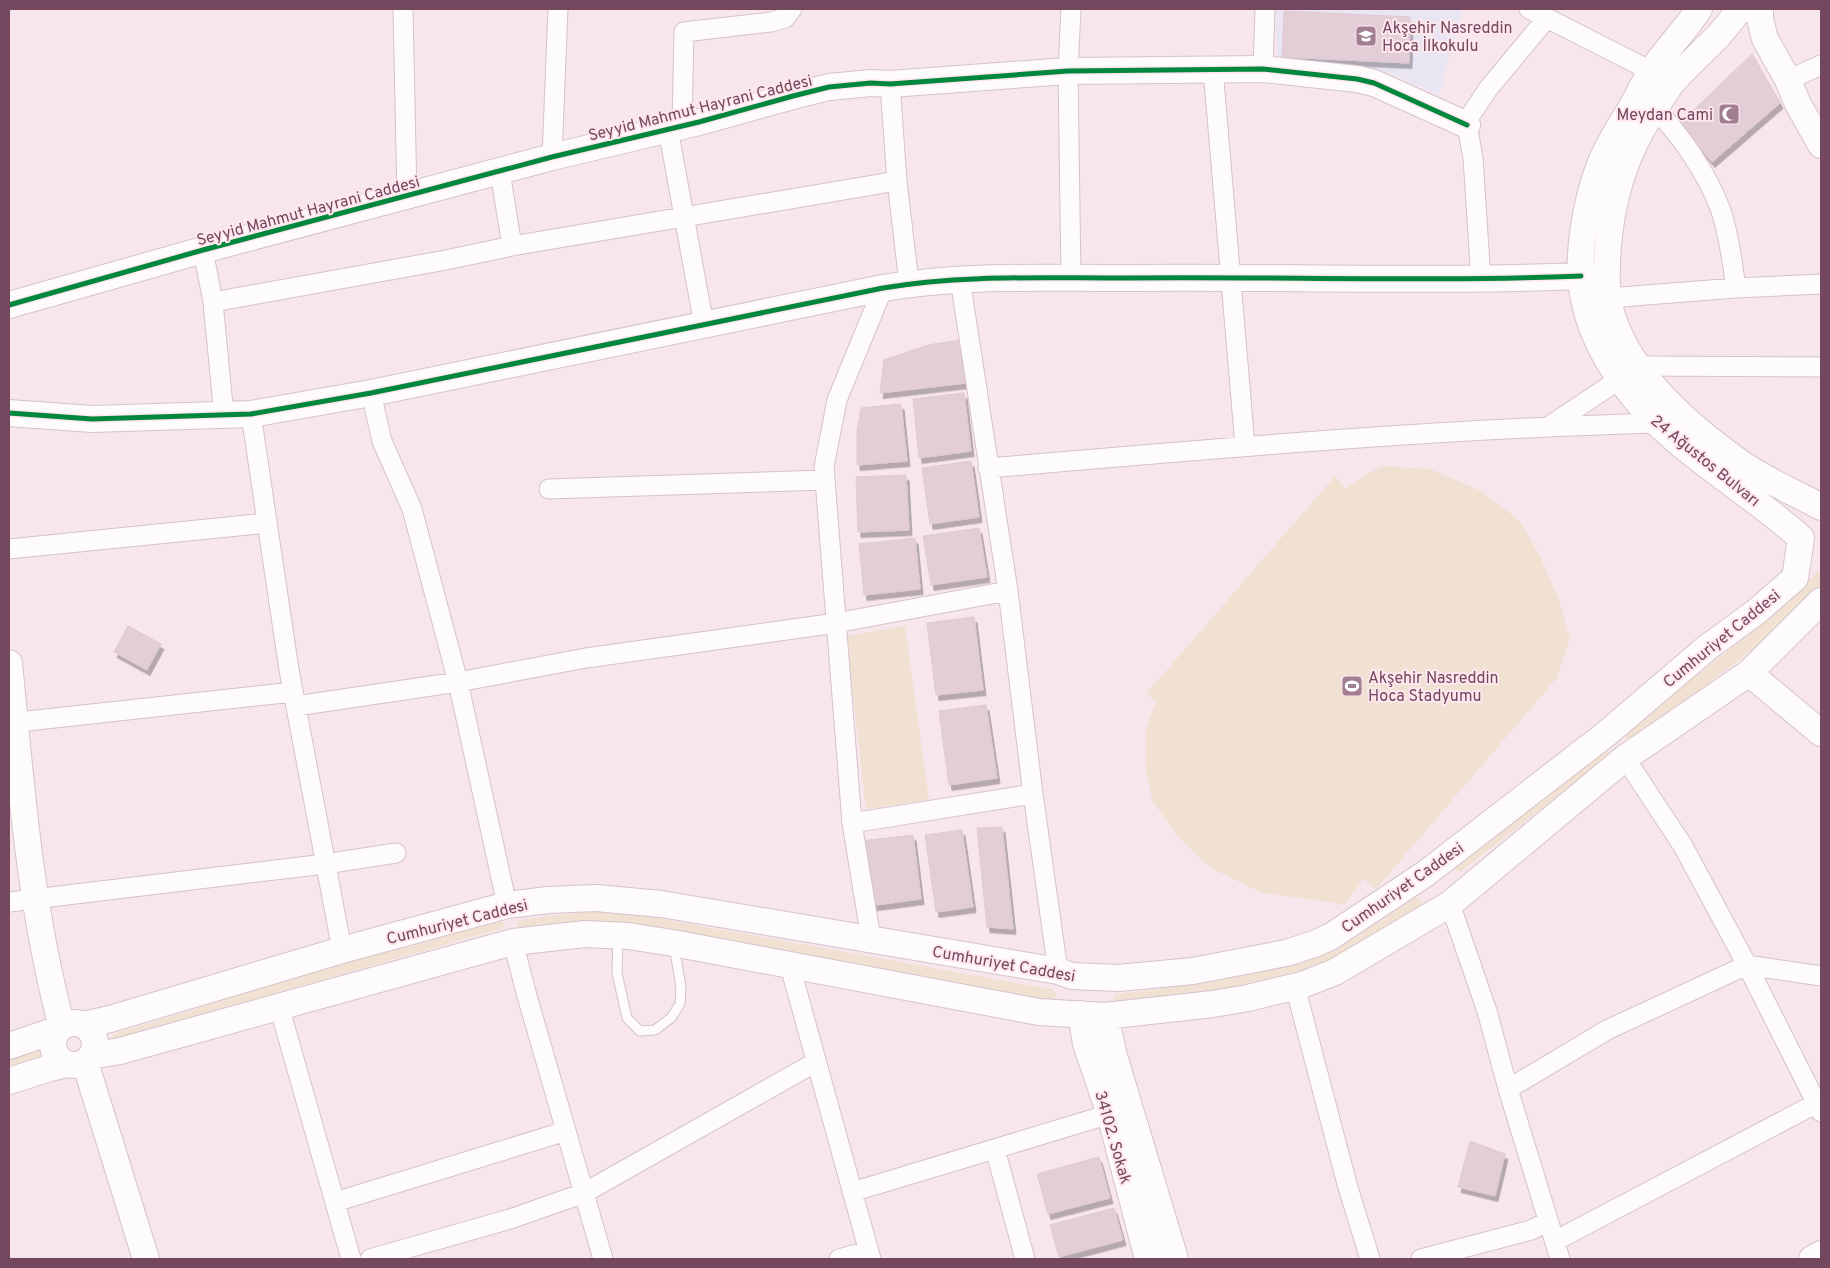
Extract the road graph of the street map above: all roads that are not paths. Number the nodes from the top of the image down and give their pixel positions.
1 (403, 9) edge
2 (558, 9) edge
3 (792, 9) edge
4 (1071, 9) edge
5 (1264, 9) edge
6 (1528, 9) edge
7 (1699, 9) edge
8 (1740, 9) edge
9 (1760, 9) edge
10 (1547, 18) junction
11 (1821, 65) edge
12 (1213, 69) junction
13 (1263, 69) junction
14 (1068, 71) junction
15 (1652, 71) junction
16 (1788, 80) junction
17 (890, 84) junction
18 (1654, 109) junction
19 (1467, 125) junction
20 (675, 128) junction
21 (1821, 144) edge
22 (552, 157) junction
23 (500, 172) junction
24 (896, 181) junction
25 (408, 197) junction
26 (685, 216) junction
27 (512, 246) junction
28 (203, 250) junction
29 (1581, 276) junction
30 (1232, 277) junction
31 (1071, 278) junction
32 (960, 279) junction
33 (1481, 280) junction
34 (909, 283) junction
35 (1821, 284) edge
36 (883, 288) junction
37 (1736, 288) junction
38 (1608, 298) junction
39 (213, 302) junction
40 (9, 305) edge
41 (704, 325) junction
42 (1821, 367) edge
43 (1628, 372) junction
44 (370, 393) junction
45 (9, 413) edge
46 (251, 414) junction
47 (224, 416) junction
48 (1657, 423) junction
49 (1551, 426) junction
50 (1245, 446) junction
51 (988, 468) junction
52 (825, 480) junction
53 (549, 489) dead end
54 (1821, 507) edge
55 (267, 523) junction
56 (9, 549) edge
57 (1810, 552) edge
58 (1008, 591) junction
59 (1821, 601) edge
60 (836, 623) junction
61 (9, 663) edge
62 (1749, 672) junction
63 (458, 682) junction
64 (295, 699) junction
65 (12, 723) edge
66 (1821, 733) edge
67 (1606, 734) junction
68 (1625, 758) junction
69 (1033, 794) junction
70 (852, 822) junction
71 (396, 853) dead end
72 (326, 864) junction
73 (1425, 874) junction
74 (35, 899) junction
75 (9, 902) edge
76 (1450, 904) junction
77 (507, 905) junction
78 (618, 936) junction
79 (871, 939) junction
80 (513, 942) junction
81 (673, 943) junction
82 (342, 950) junction
83 (792, 965) junction
84 (1747, 965) junction
85 (1070, 974) junction
86 (1821, 976) edge
87 (1295, 986) junction
88 (279, 1006) junction
89 (1093, 1015) junction
90 (68, 1027) junction
91 (9, 1046) edge
92 (81, 1061) junction
93 (816, 1062) junction
94 (9, 1081) edge
95 (1508, 1088) junction
96 (1819, 1107) edge
97 (1110, 1114) junction
98 (566, 1131) junction
99 (995, 1149) junction
100 (852, 1192) junction
101 (584, 1193) junction
102 (335, 1202) junction
103 (1547, 1222) junction
104 (1555, 1241) junction
105 (1821, 1254) edge
106 (869, 1255) edge
107 (381, 1258) edge
108 (146, 1259) edge
109 (351, 1259) edge
110 (603, 1259) edge
111 (839, 1259) edge
112 (1025, 1259) edge
113 (1148, 1259) edge
114 (1175, 1259) edge
115 (1370, 1259) edge
116 (1421, 1259) edge
117 (1560, 1259) edge
118 (1812, 1259) edge

1 - 25 street
2 - 22 street
3 - 20 street
4 - 14 street
5 - 13 street
6 - 10 street
7 - 15 main road, 24 Ağustos Bulvarı
8 - 18 main road, 24 Ağustos Bulvarı
9 - 16 main road
10 - 15 street
10 - 19 street
11 - 16 street
12 - 13 main road, Seyyid Mahmut Hayrani Caddesi
12 - 14 main road, Seyyid Mahmut Hayrani Caddesi
12 - 30 street
13 - 19 main road, Seyyid Mahmut Hayrani Caddesi
14 - 17 main road, Seyyid Mahmut Hayrani Caddesi
14 - 31 street
15 - 29 main road, 24 Ağustos Bulvarı
16 - 21 main road
17 - 20 main road, Seyyid Mahmut Hayrani Caddesi
17 - 24 street
18 - 37 street
18 - 38 main road, 24 Ağustos Bulvarı
19 - 33 street
20 - 22 main road, Seyyid Mahmut Hayrani Caddesi
20 - 26 street
22 - 23 main road, Seyyid Mahmut Hayrani Caddesi
23 - 25 main road, Seyyid Mahmut Hayrani Caddesi
23 - 27 street
24 - 26 street
24 - 34 street
25 - 28 main road, Seyyid Mahmut Hayrani Caddesi
26 - 27 street
26 - 41 street
27 - 39 street
28 - 39 street
28 - 40 main road, Seyyid Mahmut Hayrani Caddesi
29 - 33 main road
29 - 43 main road, 24 Ağustos Bulvarı
30 - 31 main road
30 - 33 main road
30 - 50 street
31 - 32 main road
32 - 34 main road
32 - 51 street
34 - 36 main road
35 - 37 street
36 - 41 main road
36 - 52 street
37 - 38 street
38 - 43 main road, 24 Ağustos Bulvarı
39 - 47 street
41 - 44 main road
42 - 43 street
43 - 48 main road, 24 Ağustos Bulvarı
43 - 49 street
43 - 54 main road, 24 Ağustos Bulvarı
44 - 46 main road
44 - 63 street
45 - 47 main road
46 - 47 main road
46 - 55 street
48 - 49 street
48 - 57 main road, 24 Ağustos Bulvarı
49 - 50 street
50 - 51 street
51 - 58 street
52 - 53 street
52 - 60 street
55 - 56 street
55 - 64 street
57 - 67 main road, Cumhuriyet Caddesi
58 - 60 street
58 - 69 street
59 - 62 main road, Cumhuriyet Caddesi
60 - 63 street
60 - 70 street
61 - 65 main road
62 - 66 main road
62 - 68 main road, Cumhuriyet Caddesi
63 - 64 street
63 - 77 street
64 - 65 street
64 - 72 street
65 - 74 main road
67 - 68 main road
67 - 73 main road, Cumhuriyet Caddesi
68 - 76 main road, Cumhuriyet Caddesi
68 - 84 street
69 - 70 street
69 - 85 street
70 - 79 street
71 - 72 street
72 - 74 street
72 - 82 street
73 - 76 main road
73 - 85 main road, Cumhuriyet Caddesi
74 - 75 street
74 - 90 main road
76 - 87 main road, Cumhuriyet Caddesi
76 - 95 street
77 - 79 main road, Cumhuriyet Caddesi
77 - 80 main road
77 - 82 main road, Cumhuriyet Caddesi
78 - 80 main road, Cumhuriyet Caddesi
78 - 81 main road, Cumhuriyet Caddesi
78 - 81 lane
79 - 85 main road, Cumhuriyet Caddesi
80 - 88 main road, Cumhuriyet Caddesi
80 - 98 street
81 - 83 main road, Cumhuriyet Caddesi
82 - 90 main road, Cumhuriyet Caddesi
83 - 89 main road, Cumhuriyet Caddesi
83 - 93 street
84 - 86 street
84 - 95 street
84 - 96 street
85 - 89 main road
87 - 89 main road, Cumhuriyet Caddesi
87 - 115 street
88 - 92 main road, Cumhuriyet Caddesi
88 - 102 street
89 - 97 main road, 34102. Sokak
89 - 114 main road, 34102. Sokak
90 - 91 main road, Cumhuriyet Caddesi
90 - 92 main road
90 - 92 main road
92 - 94 main road, Cumhuriyet Caddesi
92 - 108 main road
93 - 100 street
93 - 101 street
95 - 103 street
96 - 104 street
97 - 99 street
97 - 113 main road, 34102. Sokak
98 - 101 street
98 - 102 street
99 - 100 street
99 - 112 street
100 - 106 street
101 - 107 street
101 - 110 street
102 - 109 street
103 - 104 street
103 - 116 street
104 - 117 street
105 - 118 main road
106 - 111 street

